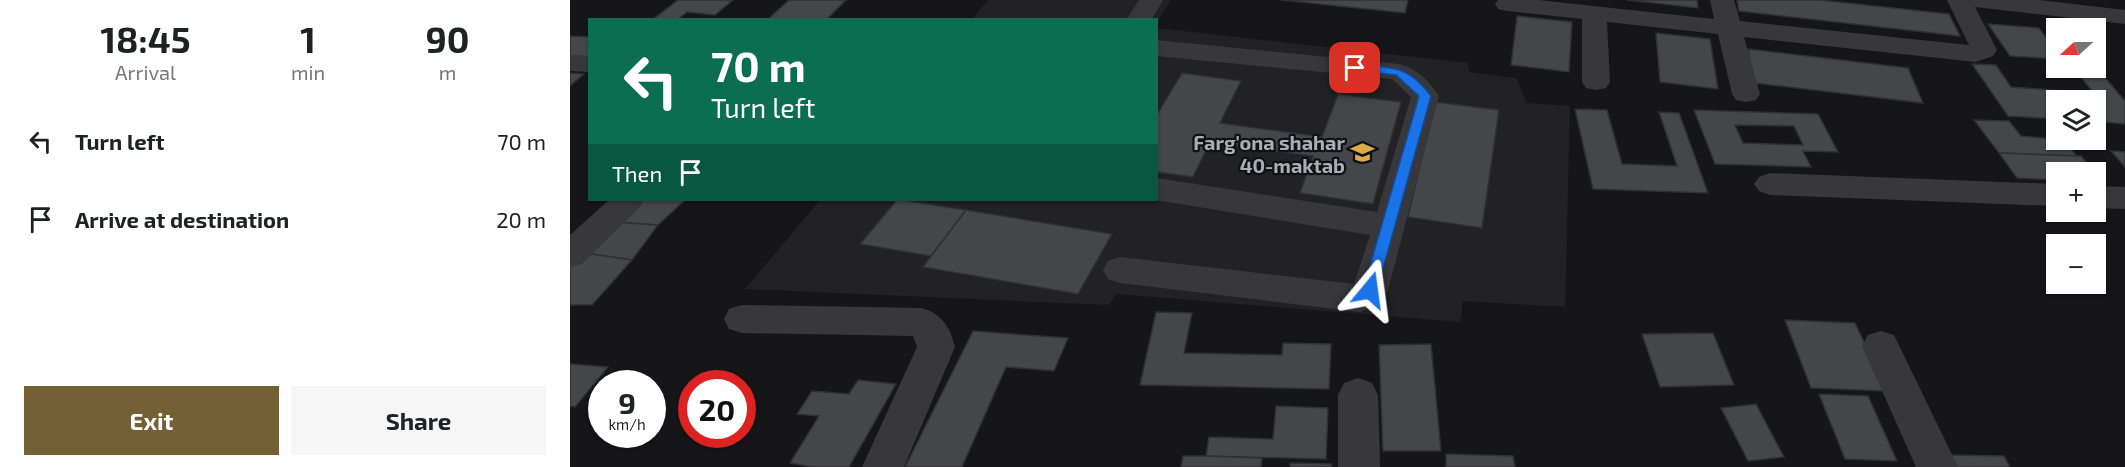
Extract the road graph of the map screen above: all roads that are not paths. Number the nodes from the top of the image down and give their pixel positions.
1 (1151, 0) edge
2 (1722, 0) edge
3 (1959, 0) edge
4 (1974, 0) edge
5 (1507, 4) dead end
6 (2109, 11) edge
7 (1594, 13) junction
8 (1139, 18) edge
9 (1729, 27) junction
10 (2125, 35) edge
11 (1158, 48) edge
12 (570, 63) edge
13 (588, 64) edge
14 (1596, 82) dead end
15 (1746, 94) dead end
16 (1770, 184) dead end
17 (1158, 189) edge
18 (2046, 195) edge
19 (2106, 197) edge
20 (2125, 198) edge
21 (627, 201) edge
22 (1389, 226) junction
23 (570, 255) edge
24 (1120, 270) dead end
25 (742, 319) dead end
26 (1881, 346) dead end
27 (1358, 394) dead end
28 (883, 467) edge
29 (1359, 467) edge
30 (1937, 467) edge

1 - 8 street
2 - 9 street
3 - 9 street
4 - 6 street
5 - 7 street
6 - 10 street
7 - 9 street
7 - 14 street
9 - 15 street
11 - 22 street
12 - 13 street
16 - 18 street
17 - 22 street
19 - 20 street
21 - 23 street
22 - 24 street
25 - 28 street
26 - 30 street
27 - 29 street

